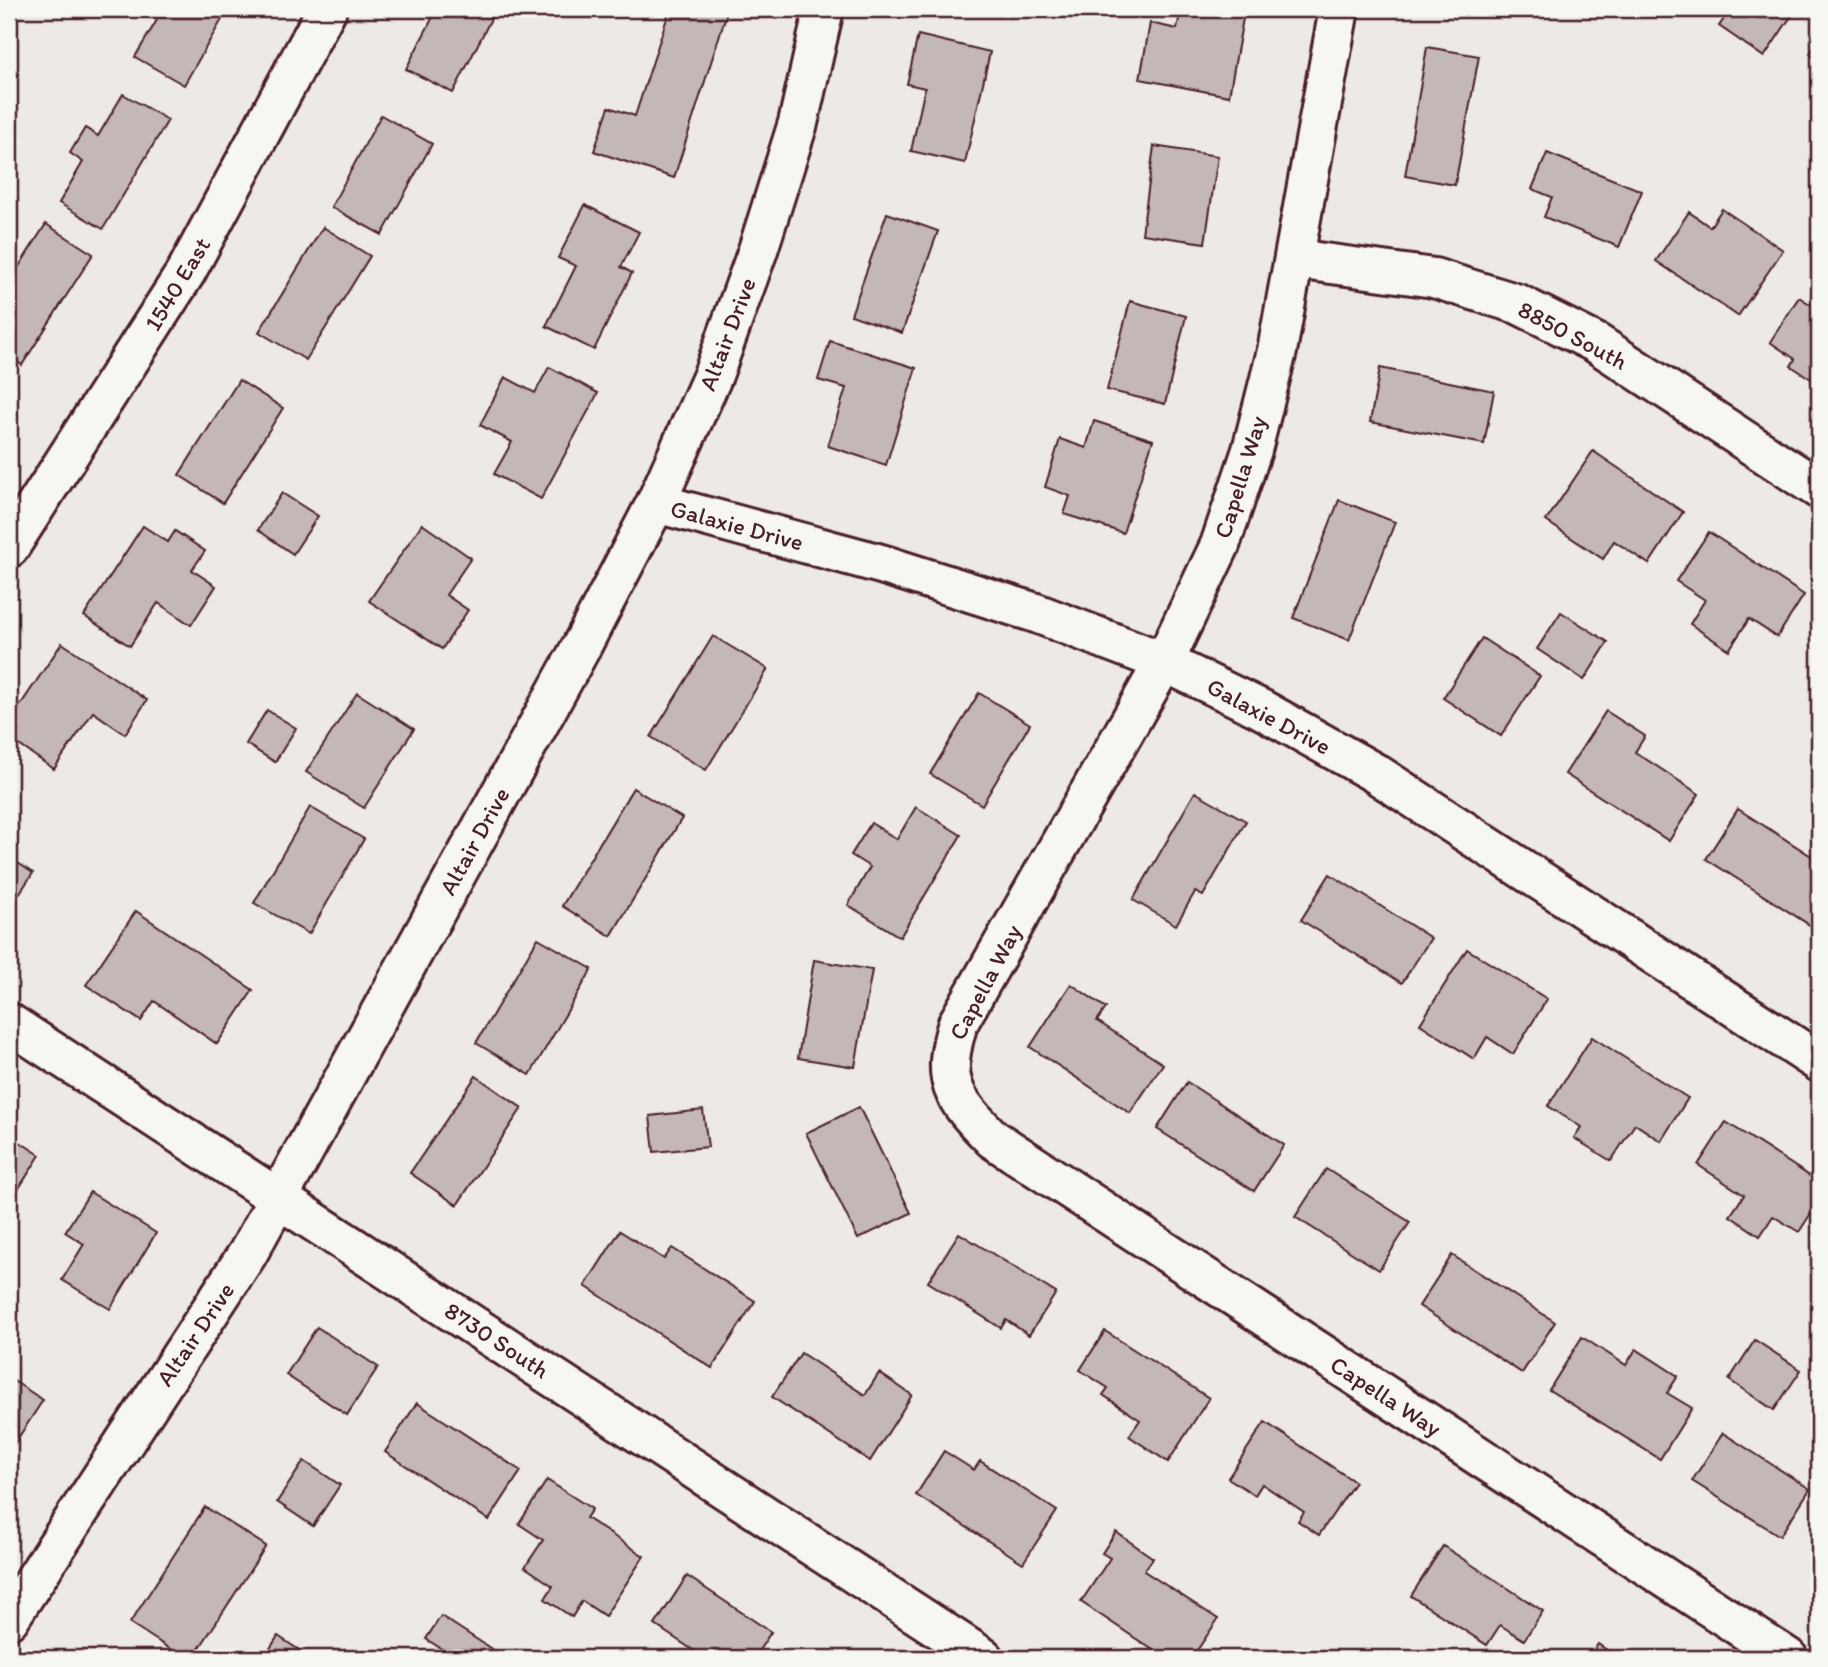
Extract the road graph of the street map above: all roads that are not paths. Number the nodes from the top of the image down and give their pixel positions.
1 (327, 9) edge
2 (824, 9) edge
3 (1339, 9) edge
4 (1295, 259) junction
5 (1819, 489) edge
6 (656, 503) junction
7 (9, 548) edge
8 (1164, 662) junction
9 (9, 1023) edge
10 (1819, 1062) edge
11 (280, 1199) junction
12 (9, 1619) edge
13 (984, 1658) edge
14 (1788, 1658) edge

1 - 7 street, 1540 East
2 - 6 street, Altair Drive
3 - 4 street, Capella Way
4 - 5 street, 8850 South
4 - 8 street, Capella Way
6 - 8 street, Galaxie Drive
6 - 11 street, Altair Drive
8 - 10 street, Galaxie Drive
8 - 14 street, Capella Way
9 - 11 street, 8730 South
11 - 12 street, Altair Drive
11 - 13 street, 8730 South

